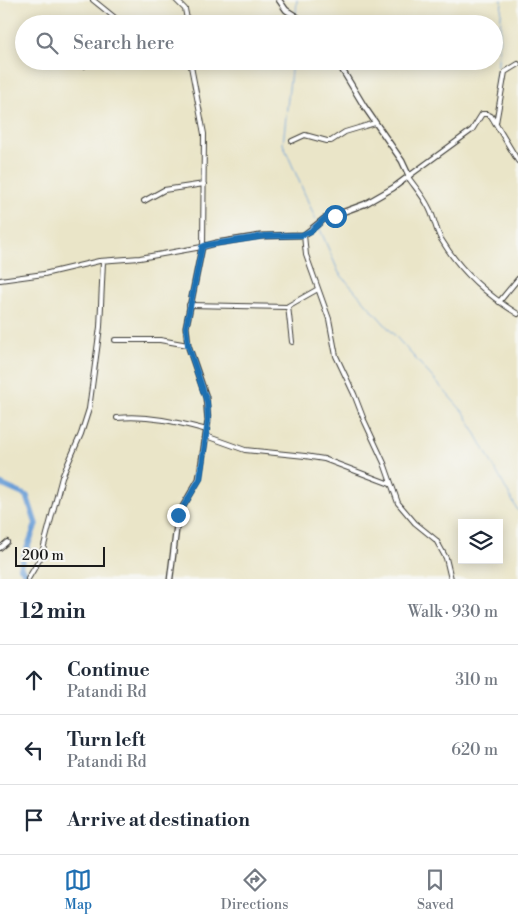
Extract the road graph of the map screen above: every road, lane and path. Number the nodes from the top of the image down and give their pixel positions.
1 (93, 0) edge
2 (176, 0) edge
3 (280, 0) edge
4 (112, 15) edge
5 (186, 15) edge
6 (294, 15) edge
7 (518, 64) edge
8 (192, 70) edge
9 (343, 70) edge
10 (375, 122) junction
11 (496, 124) junction
12 (292, 141) dead end
13 (518, 161) edge
14 (408, 177) junction
15 (204, 184) junction
16 (144, 201) dead end
17 (304, 235) junction
18 (202, 247) junction
19 (103, 261) junction
20 (518, 279) edge
21 (0, 280) edge
22 (318, 289) junction
23 (499, 302) junction
24 (190, 305) junction
25 (288, 307) junction
26 (518, 314) edge
27 (115, 340) dead end
28 (292, 342) dead end
29 (188, 345) junction
30 (116, 418) dead end
31 (207, 430) junction
32 (206, 436) junction
33 (390, 484) junction
34 (7, 542) dead end
35 (0, 548) edge
36 (28, 579) edge
37 (170, 579) edge
38 (451, 579) edge

1 - 4 street
2 - 5 street
3 - 6 street
7 - 11 street
8 - 15 street
9 - 10 street
10 - 12 street
10 - 14 street
11 - 13 street
11 - 14 street
14 - 17 street
14 - 23 street
15 - 16 street
15 - 18 street
17 - 18 street
17 - 22 street
18 - 19 street
18 - 24 street
19 - 21 street
19 - 36 street
20 - 23 street
22 - 25 street
22 - 33 street
23 - 26 street
24 - 25 street
24 - 29 street
25 - 28 street
27 - 29 street
29 - 31 street
30 - 31 street
31 - 32 street
32 - 33 street
32 - 37 street
33 - 38 street
34 - 35 street

